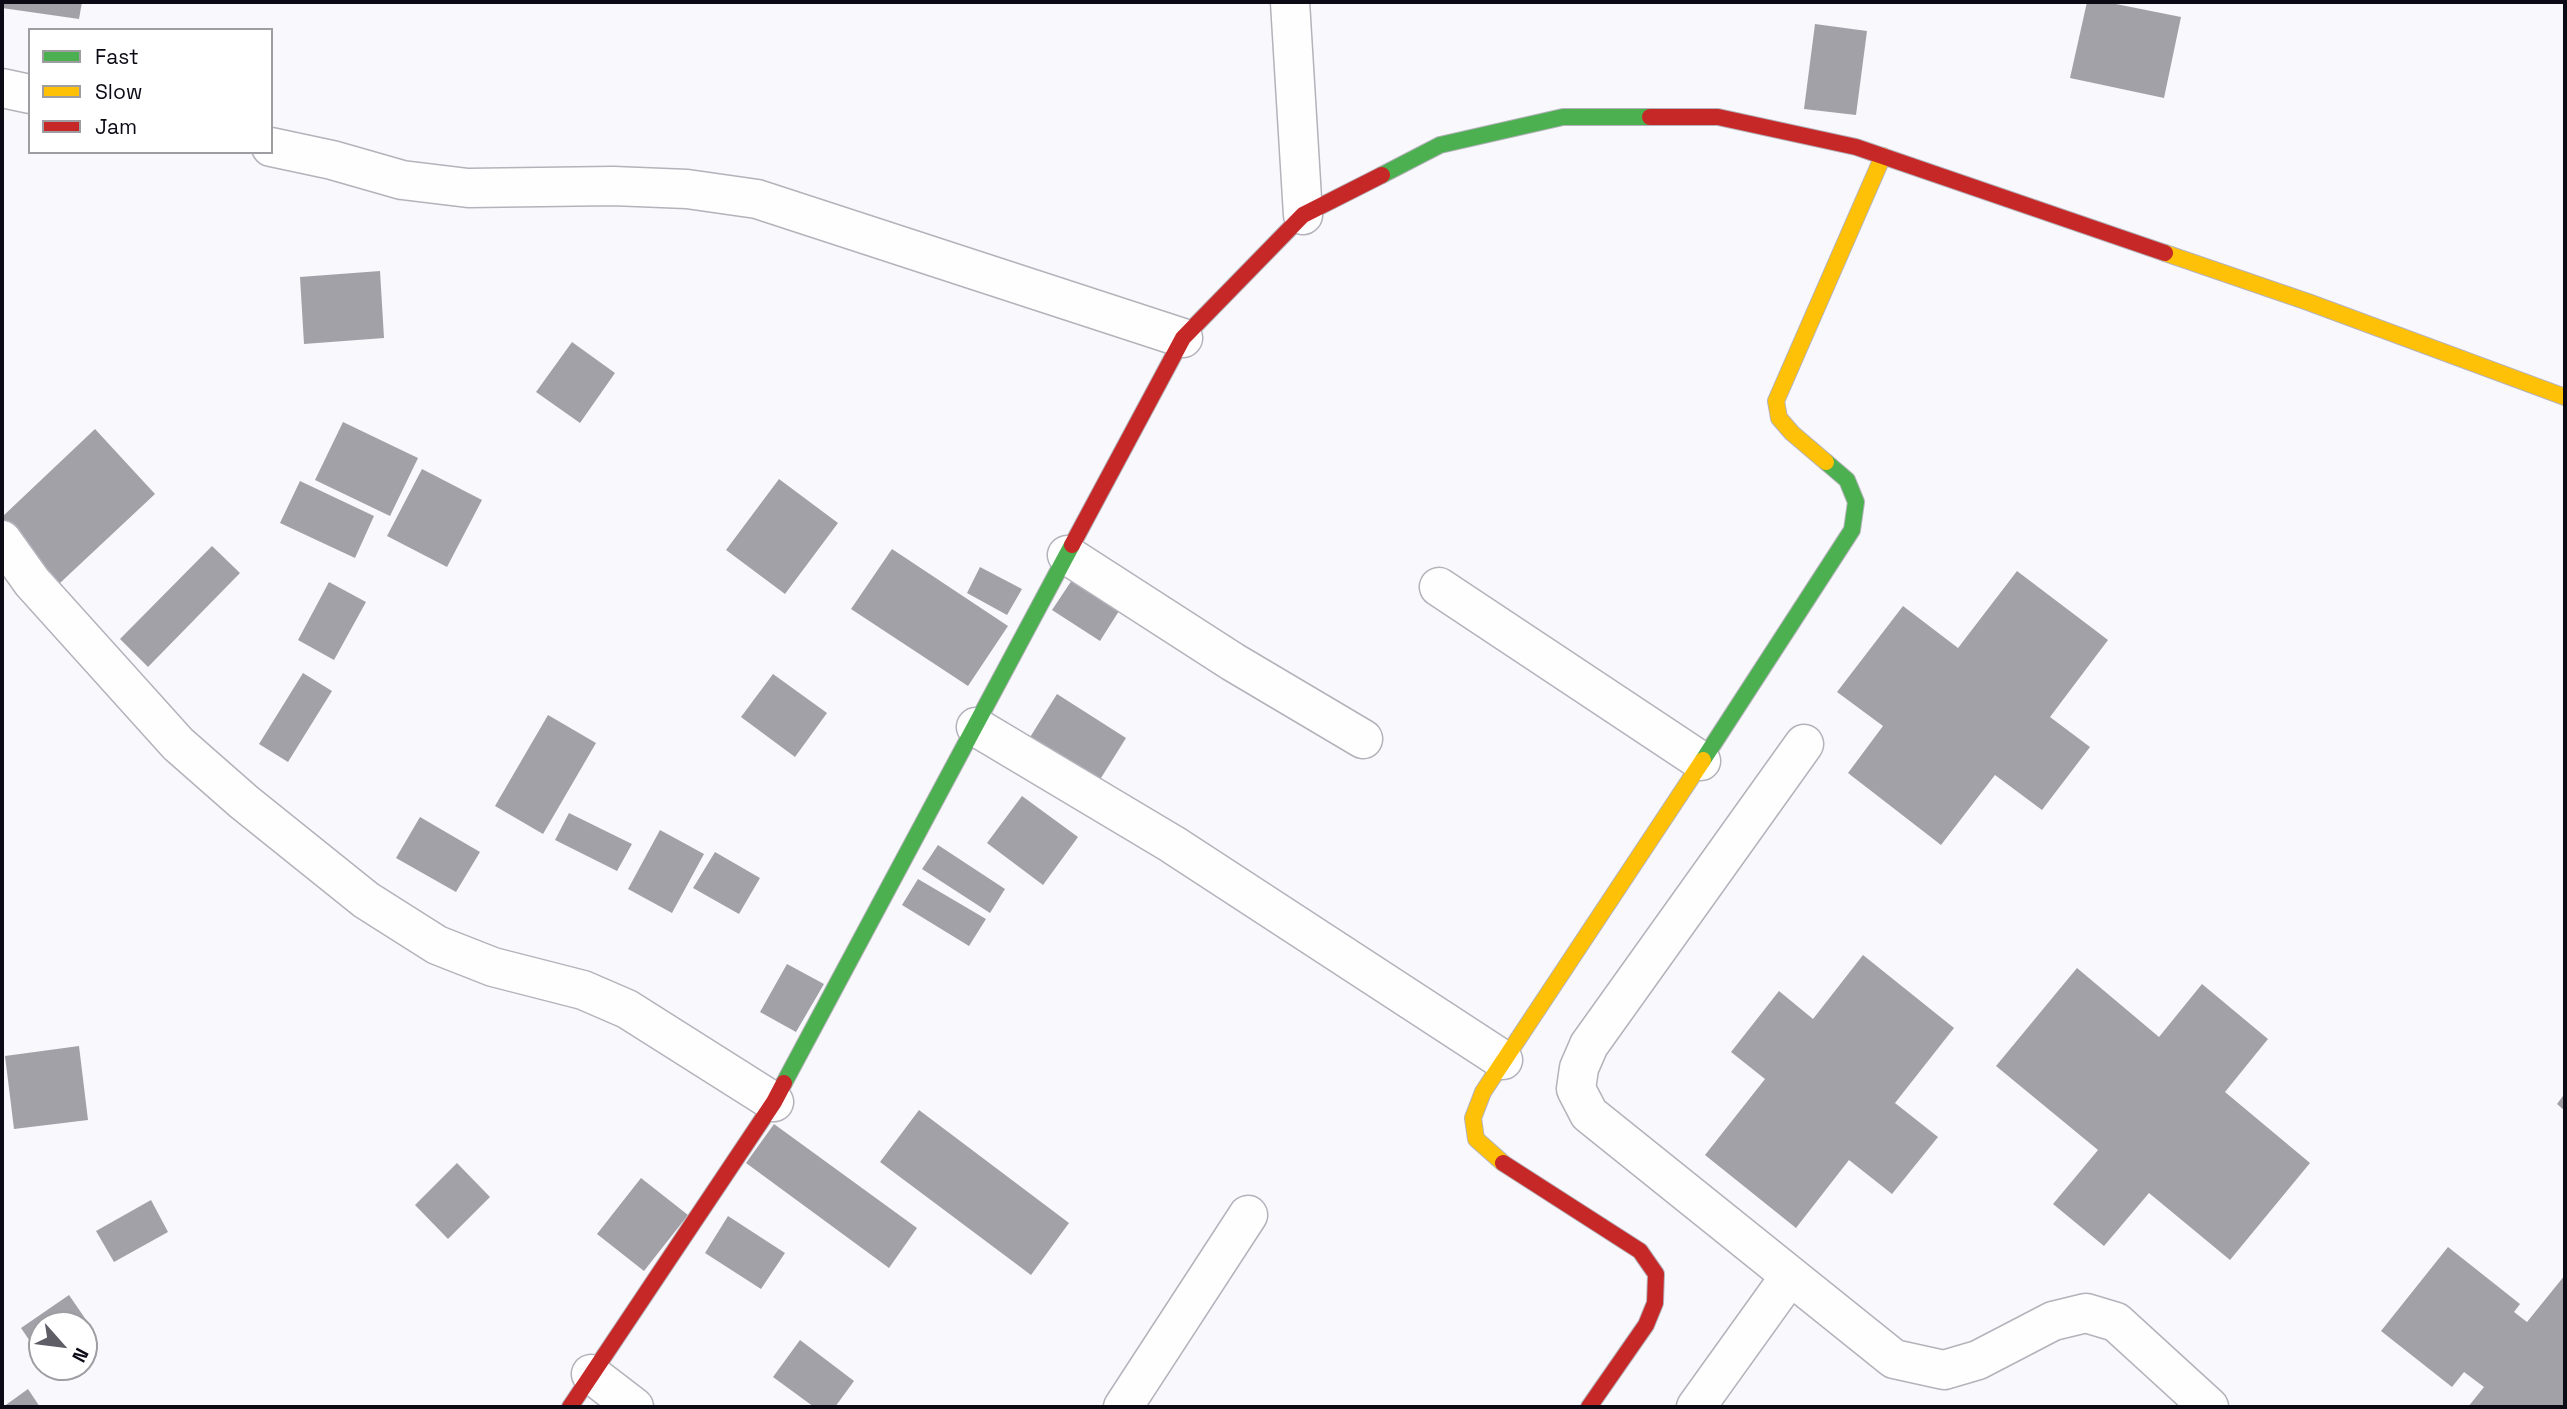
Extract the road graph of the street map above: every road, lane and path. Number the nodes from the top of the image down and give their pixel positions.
1 (1290, 2) edge
2 (2, 88) edge
3 (28, 94) edge
4 (273, 147) edge
5 (1883, 156) junction
6 (1303, 215) junction
7 (1183, 338) junction
8 (2565, 397) edge
9 (2, 540) edge
10 (1068, 555) junction
11 (1439, 587) dead end
12 (976, 727) junction
13 (1363, 739) dead end
14 (1804, 744) dead end
15 (1701, 761) junction
16 (1503, 1060) junction
17 (774, 1102) junction
18 (1248, 1215) dead end
19 (1790, 1276) junction
20 (592, 1374) junction
21 (570, 1407) edge
22 (635, 1407) edge
23 (1123, 1407) edge
24 (1589, 1407) edge
25 (1696, 1407) edge
26 (2209, 1407) edge

1 - 6 street
2 - 3 street
4 - 7 street
5 - 6 street
5 - 8 street
5 - 15 street
6 - 7 street
7 - 10 street
9 - 17 street
10 - 12 street
10 - 13 street
11 - 15 street
12 - 16 street
12 - 17 street
14 - 19 street
15 - 16 street
16 - 24 street
17 - 20 street
18 - 23 street
19 - 25 street
19 - 26 street
20 - 21 street
20 - 22 street

